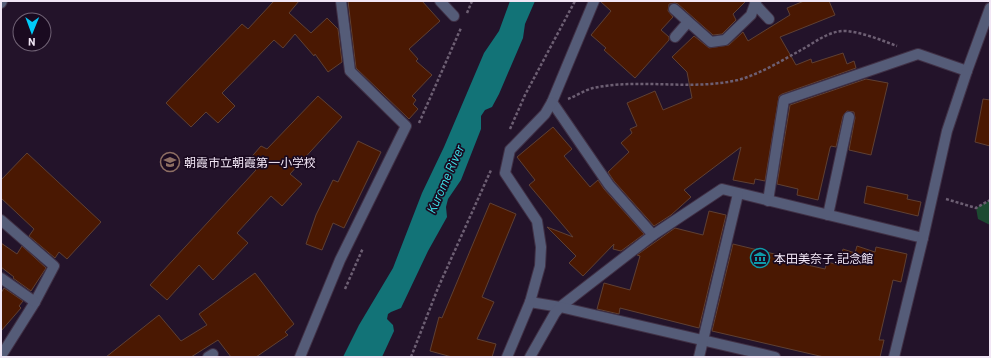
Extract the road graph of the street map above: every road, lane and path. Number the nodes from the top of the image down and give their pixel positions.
1 (341, 1) edge
2 (440, 1) edge
3 (575, 1) edge
4 (594, 1) edge
5 (756, 3) edge
6 (990, 8) edge
7 (674, 9) dead end
8 (454, 16) dead end
9 (769, 19) dead end
10 (688, 22) junction
11 (675, 37) dead end
12 (918, 54) junction
13 (967, 71) junction
14 (552, 102) junction
15 (849, 117) dead end
16 (509, 130) dead end
17 (493, 166) dead end
18 (738, 194) junction
19 (932, 195) junction
20 (990, 200) edge
21 (768, 201) junction
22 (828, 215) junction
23 (1, 220) edge
24 (653, 235) junction
25 (923, 238) junction
26 (1, 278) edge
27 (36, 302) junction
28 (530, 302) junction
29 (560, 307) junction
30 (703, 340) junction
31 (1, 356) edge
32 (300, 357) edge
33 (411, 357) edge
34 (507, 357) edge
35 (530, 357) edge
36 (699, 357) edge
37 (775, 357) edge
38 (894, 357) edge

1 - 32 street
2 - 8 street
3 - 16 path
4 - 14 street
5 - 9 street
5 - 10 street
6 - 13 street
7 - 10 street
10 - 11 street
12 - 13 street
12 - 14 path
12 - 21 street
13 - 19 street
14 - 24 street
14 - 28 street
15 - 22 street
17 - 33 path
18 - 21 street
18 - 24 street
18 - 30 street
19 - 20 path
19 - 25 street
21 - 22 street
22 - 25 street
23 - 27 street
24 - 29 street
25 - 38 street
26 - 27 street
27 - 31 street
28 - 29 street
28 - 34 street
29 - 30 street
29 - 35 street
30 - 36 street
30 - 37 street

